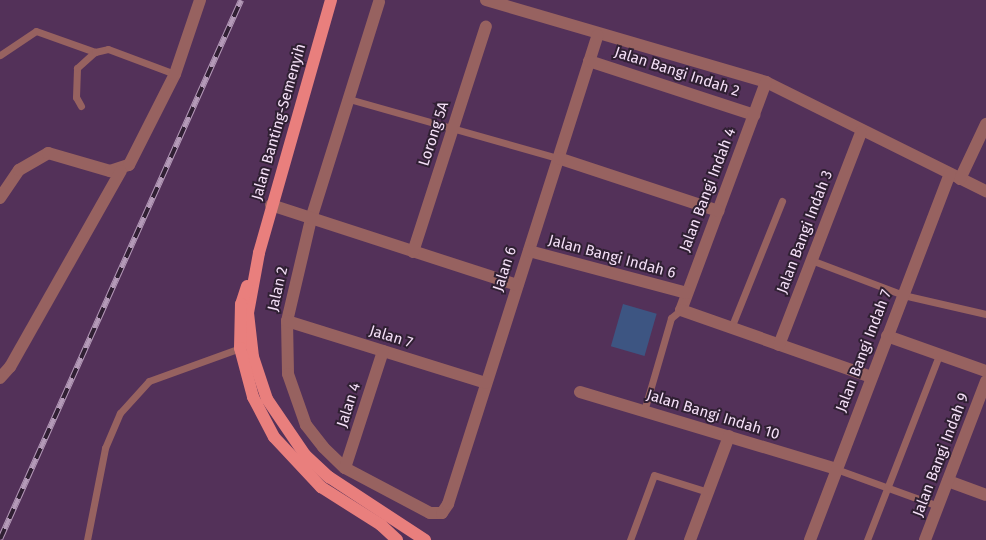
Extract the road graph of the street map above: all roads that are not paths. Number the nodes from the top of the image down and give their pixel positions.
1 (200, 0) edge
2 (331, 0) edge
3 (486, 0) edge
4 (379, 2) dead end
5 (486, 26) dead end
6 (598, 35) junction
7 (95, 52) junction
8 (0, 55) edge
9 (590, 61) junction
10 (175, 74) junction
11 (766, 82) junction
12 (349, 99) junction
13 (81, 106) dead end
14 (754, 115) junction
15 (986, 124) edge
16 (453, 128) junction
17 (861, 132) junction
18 (558, 158) junction
19 (121, 171) junction
20 (955, 176) junction
21 (986, 191) edge
22 (0, 198) edge
23 (782, 201) dead end
24 (271, 205) junction
25 (718, 211) junction
26 (311, 219) junction
27 (528, 251) junction
28 (413, 252) junction
29 (259, 253) junction
30 (811, 260) junction
31 (517, 286) junction
32 (687, 293) junction
33 (903, 296) junction
34 (681, 310) junction
35 (986, 314) edge
36 (287, 321) junction
37 (731, 328) junction
38 (887, 336) junction
39 (779, 345) junction
40 (240, 348) junction
41 (383, 351) junction
42 (940, 355) junction
43 (986, 371) edge
44 (871, 377) junction
45 (0, 378) edge
46 (986, 381) edge
47 (486, 383) junction
48 (580, 392) dead end
49 (644, 411) junction
50 (729, 436) junction
51 (345, 468) junction
52 (836, 469) junction
53 (948, 481) junction
54 (888, 488) junction
55 (708, 492) junction
56 (986, 495) edge
57 (938, 506) junction
58 (442, 513) joint
59 (87, 540) edge
60 (397, 540) edge
61 (426, 540) edge
62 (630, 540) edge
63 (690, 540) edge
64 (810, 540) edge
65 (867, 540) edge
66 (926, 540) edge

1 - 10 street
2 - 24 main road, Jalan Banting-Semenyih
3 - 6 street
4 - 12 street, Jalan 2
5 - 16 street, Lorong 5A
6 - 9 street, Jalan 6
6 - 11 street
7 - 8 lane
7 - 10 lane
7 - 13 lane
9 - 14 street, Jalan Bangi Indah 2
9 - 18 street, Jalan 6
10 - 19 street
11 - 14 street, Jalan Bangi Indah 4
11 - 17 street
12 - 16 lane
12 - 26 street, Jalan 2
14 - 25 street, Jalan Bangi Indah 4
15 - 20 street, Jalan Bangi Indah 7
16 - 18 lane
16 - 28 street, Lorong 5A
17 - 20 street
17 - 30 street, Jalan Bangi Indah 3
18 - 25 street
18 - 27 street, Jalan 6
19 - 22 street
19 - 45 street
20 - 21 street
20 - 33 street, Jalan Bangi Indah 7
23 - 37 lane
24 - 26 street
24 - 29 main road, Jalan Banting-Semenyih
25 - 32 street, Jalan Bangi Indah 4
26 - 28 street
26 - 36 street, Jalan 2
27 - 31 street, Jalan 6
27 - 32 street, Jalan Bangi Indah 6
28 - 31 street
29 - 40 main road, Jalan Banting-Semenyih
29 - 61 main road, Jalan Banting-Semenyih
30 - 33 lane
30 - 39 street, Jalan Bangi Indah 3
31 - 47 street, Jalan 6
32 - 34 street, Jalan Bangi Indah 4
33 - 35 lane
33 - 38 street, Jalan Bangi Indah 7
34 - 37 street
34 - 49 lane
36 - 41 street, Jalan 7
36 - 51 street, Jalan 2
37 - 39 street
38 - 42 street
38 - 44 street, Jalan Bangi Indah 7
39 - 44 street
40 - 59 lane
40 - 60 main road, Jalan Banting-Semenyih
41 - 47 street, Jalan 7
41 - 51 street, Jalan 4
42 - 43 street
42 - 54 lane
44 - 52 street, Jalan Bangi Indah 7
46 - 53 street, Jalan Bangi Indah 9
47 - 58 street, Jalan 6
48 - 49 street, Jalan Bangi Indah 10
49 - 50 street, Jalan Bangi Indah 10
50 - 52 street, Jalan Bangi Indah 10
50 - 55 street
51 - 58 street, Jalan 2
52 - 54 lane
52 - 64 street, Jalan Bangi Indah 7
53 - 56 street
53 - 57 street, Jalan Bangi Indah 9
54 - 57 lane
54 - 65 lane
55 - 62 lane
55 - 63 street
57 - 66 street, Jalan Bangi Indah 9

